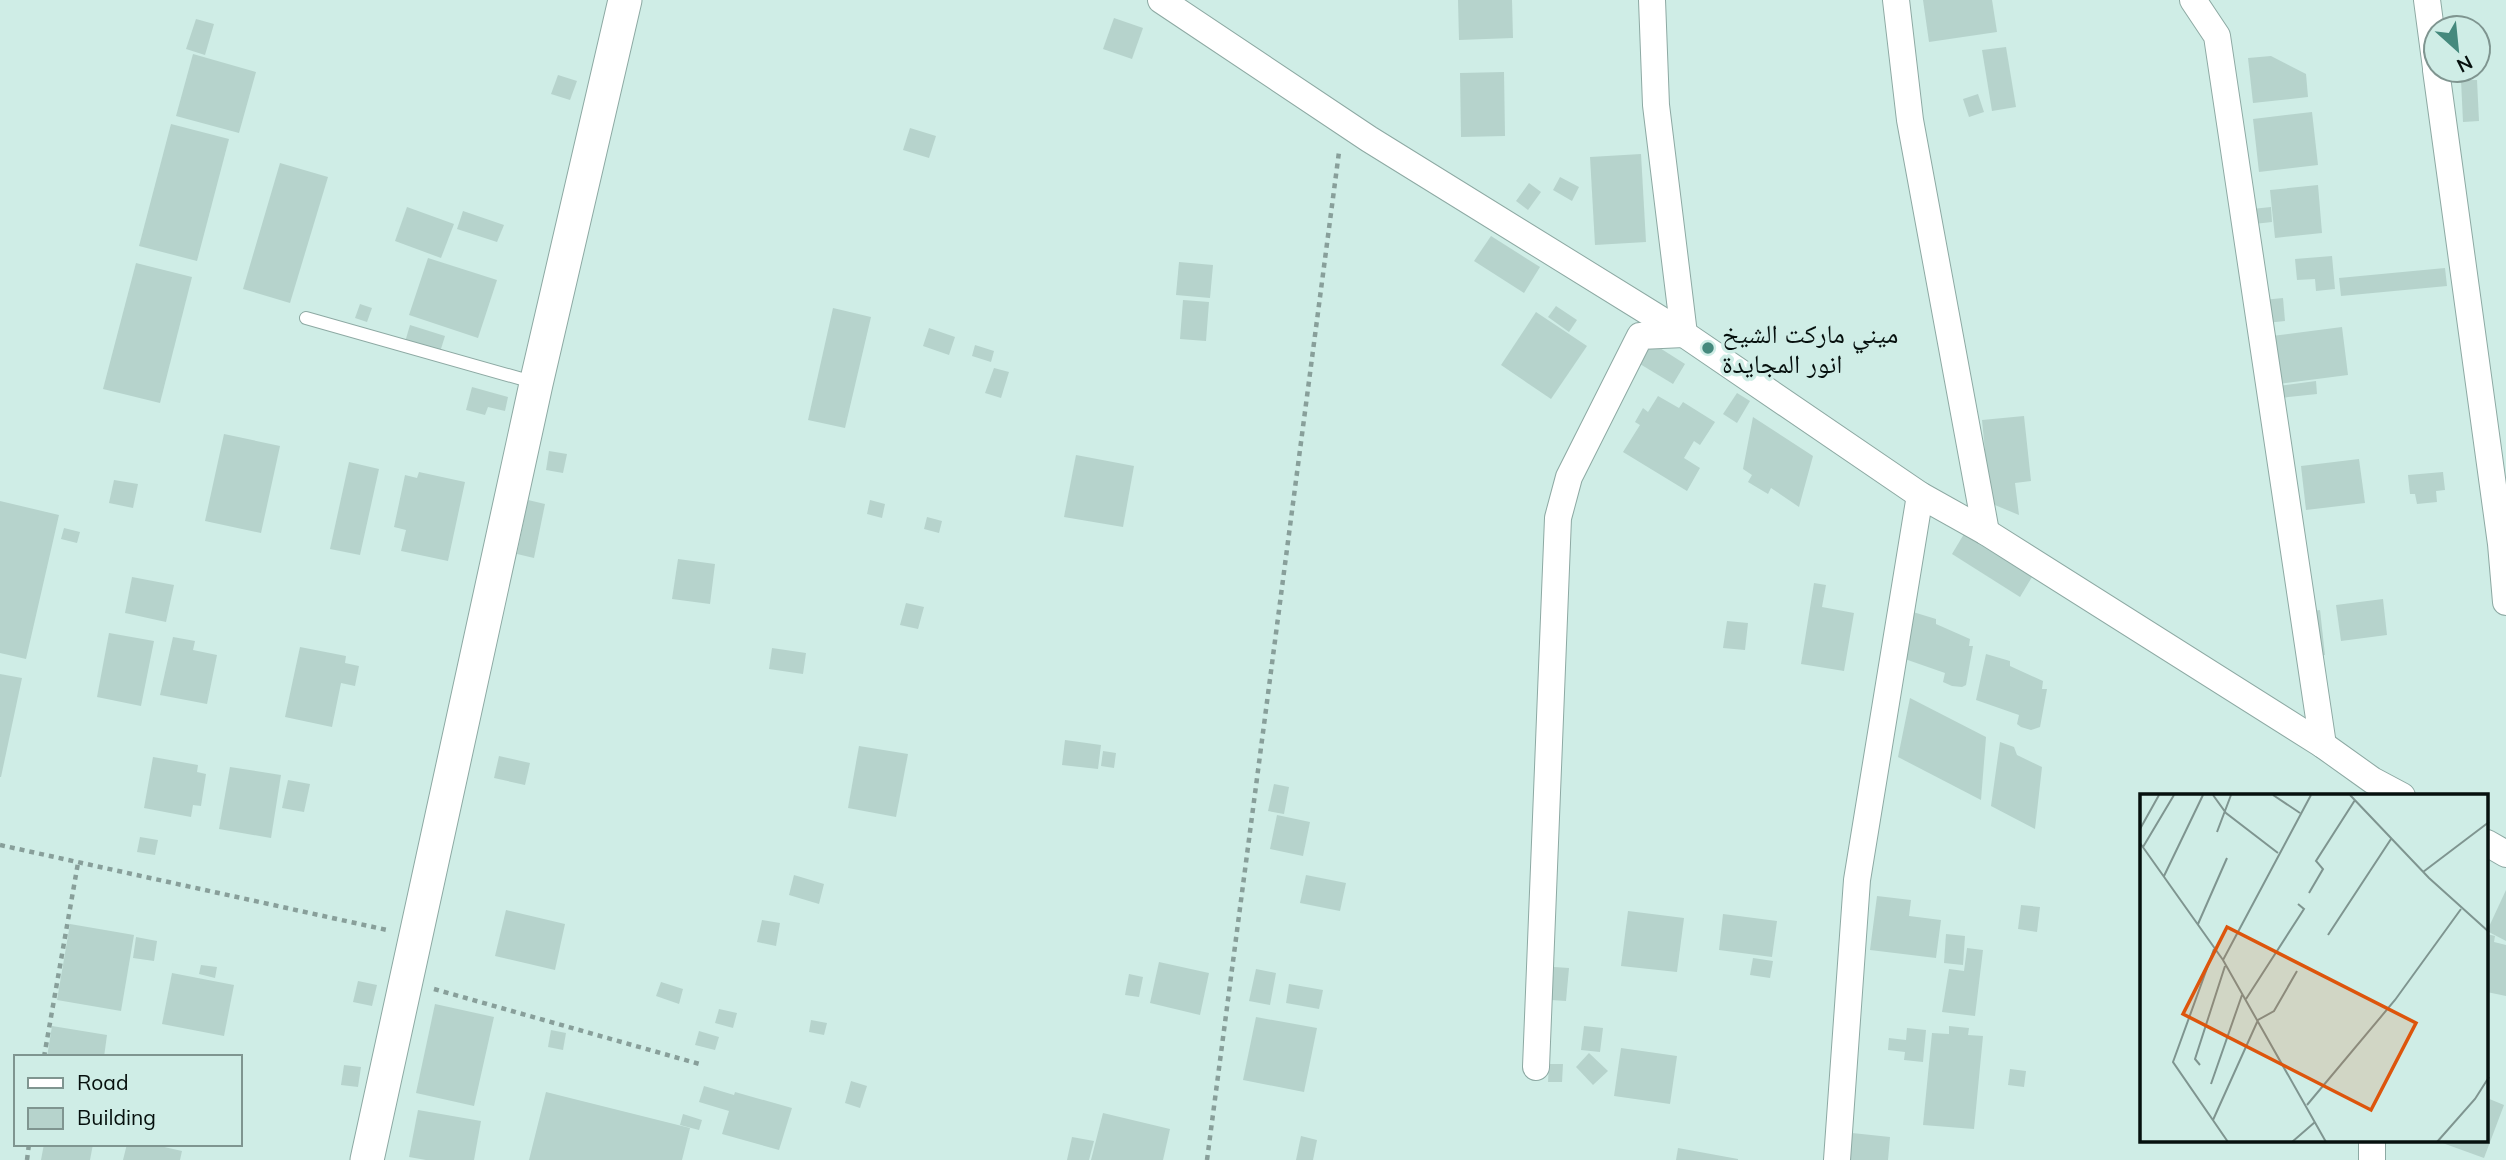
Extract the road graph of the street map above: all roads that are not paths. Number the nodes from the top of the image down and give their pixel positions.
1 (625, 0) edge
2 (1161, 0) edge
3 (1652, 0) edge
4 (1896, 0) edge
5 (2193, 0) edge
6 (2438, 84) edge
7 (306, 318) dead end
8 (1684, 334) junction
9 (536, 384) junction
10 (1920, 495) junction
11 (1986, 532) junction
12 (2506, 602) edge
13 (2323, 745) junction
14 (2372, 788) edge
15 (2394, 794) edge
16 (2488, 844) edge
17 (2506, 854) edge
18 (1536, 1067) dead end
19 (2372, 1142) edge
20 (367, 1160) edge
21 (1837, 1160) edge
22 (2372, 1160) edge

1 - 9 street
2 - 8 street
3 - 8 street
4 - 11 street
5 - 13 street
6 - 12 street
7 - 9 lane
8 - 10 street
8 - 18 street
9 - 20 street
10 - 11 street
10 - 21 street
11 - 13 street
13 - 14 street
14 - 15 street
16 - 17 street
19 - 22 street

